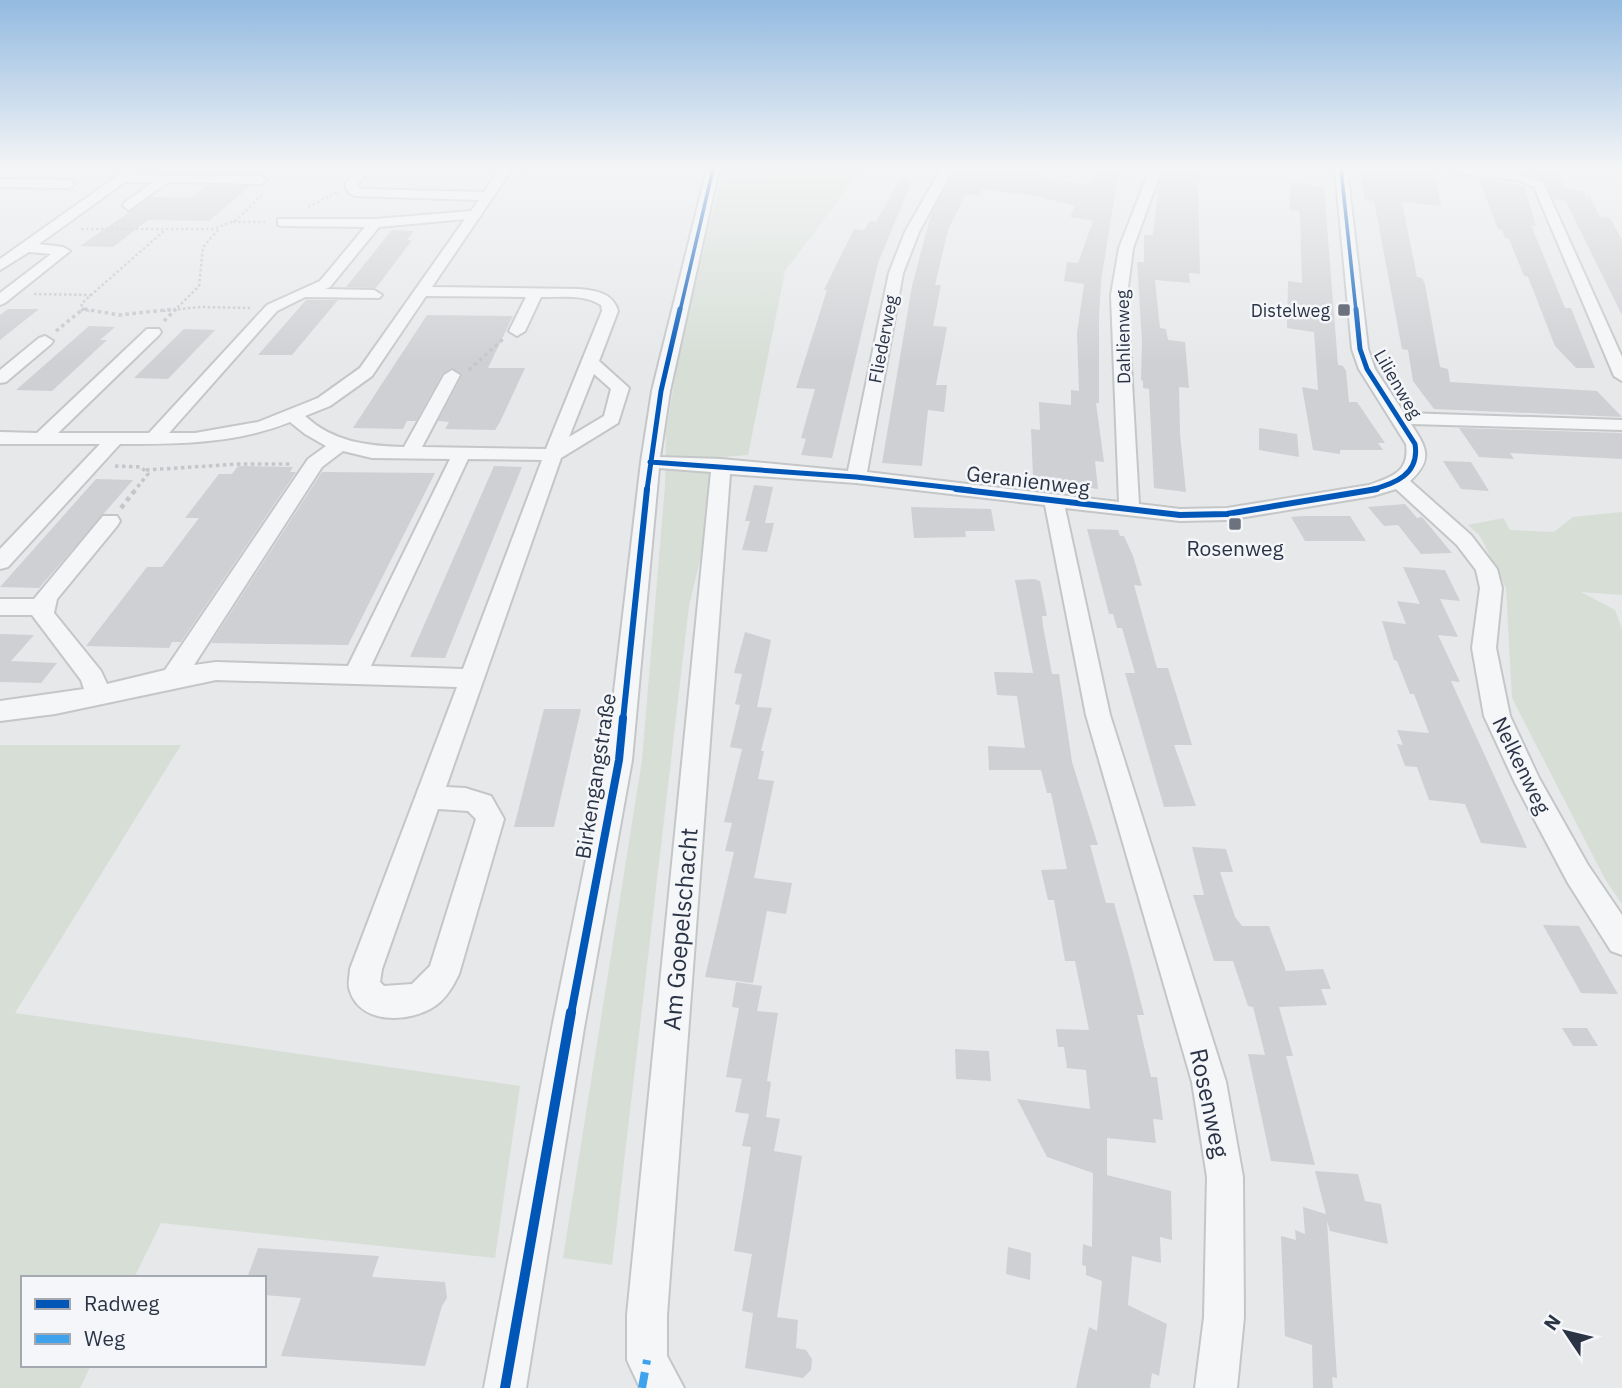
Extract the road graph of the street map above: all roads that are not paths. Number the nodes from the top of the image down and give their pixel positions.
1 (45, 234) edge
2 (366, 234) edge
3 (462, 234) edge
4 (697, 234) edge
5 (911, 234) edge
6 (1131, 234) edge
7 (1347, 234) edge
8 (1560, 234) edge
9 (26, 247) junction
10 (4, 260) edge
11 (423, 291) junction
12 (536, 292) junction
13 (303, 293) junction
14 (374, 295) dead end
15 (4, 296) edge
16 (517, 331) road end
17 (153, 332) road end
18 (45, 341) road end
19 (590, 362) junction
20 (452, 375) road end
21 (1622, 376) edge
22 (0, 378) edge
23 (294, 416) junction
24 (1398, 418) junction
25 (1622, 425) edge
26 (0, 438) edge
27 (42, 438) junction
28 (115, 439) junction
29 (154, 439) junction
30 (339, 445) junction
31 (410, 453) junction
32 (462, 453) junction
33 (553, 455) junction
34 (650, 462) junction
35 (721, 466) junction
36 (856, 477) junction
37 (1399, 481) junction
38 (1054, 502) junction
39 (1129, 510) junction
40 (110, 521) road end
41 (0, 562) edge
42 (0, 607) edge
43 (44, 607) junction
44 (355, 675) junction
45 (174, 676) junction
46 (470, 678) junction
47 (99, 695) junction
48 (0, 711) edge
49 (427, 798) junction
50 (1622, 941) edge
51 (505, 1388) edge
52 (663, 1388) edge
53 (1216, 1388) edge

1 - 9 street
2 - 13 street
3 - 11 street
4 - 34 street, Birkengangstraße
5 - 36 street, Fliederweg
6 - 39 street, Dahlienweg
7 - 24 street, Lilienweg
8 - 21 street
9 - 10 street
9 - 15 street
11 - 12 street
11 - 23 street
12 - 16 street
12 - 19 street
13 - 14 street
13 - 29 street
17 - 27 street
18 - 22 street
19 - 33 street
19 - 33 street
20 - 31 street
23 - 29 street
23 - 30 street
24 - 25 street
24 - 37 street, Lilienweg
26 - 27 street
27 - 28 street
28 - 29 street
28 - 41 street
30 - 31 street
30 - 45 street
31 - 32 street
32 - 33 street
32 - 44 street
33 - 46 street
34 - 35 street, Geranienweg
34 - 51 street, Birkengangstraße
35 - 36 street, Geranienweg
35 - 52 street, Am Goepelschacht
36 - 38 street, Geranienweg
37 - 39 street, Geranienweg
37 - 50 street, Nelkenweg
38 - 39 street, Geranienweg
38 - 53 street, Rosenweg
40 - 43 street
42 - 43 street
43 - 47 street
44 - 45 street
44 - 46 street
45 - 47 street
46 - 49 street
47 - 48 street
49 - 49 street

